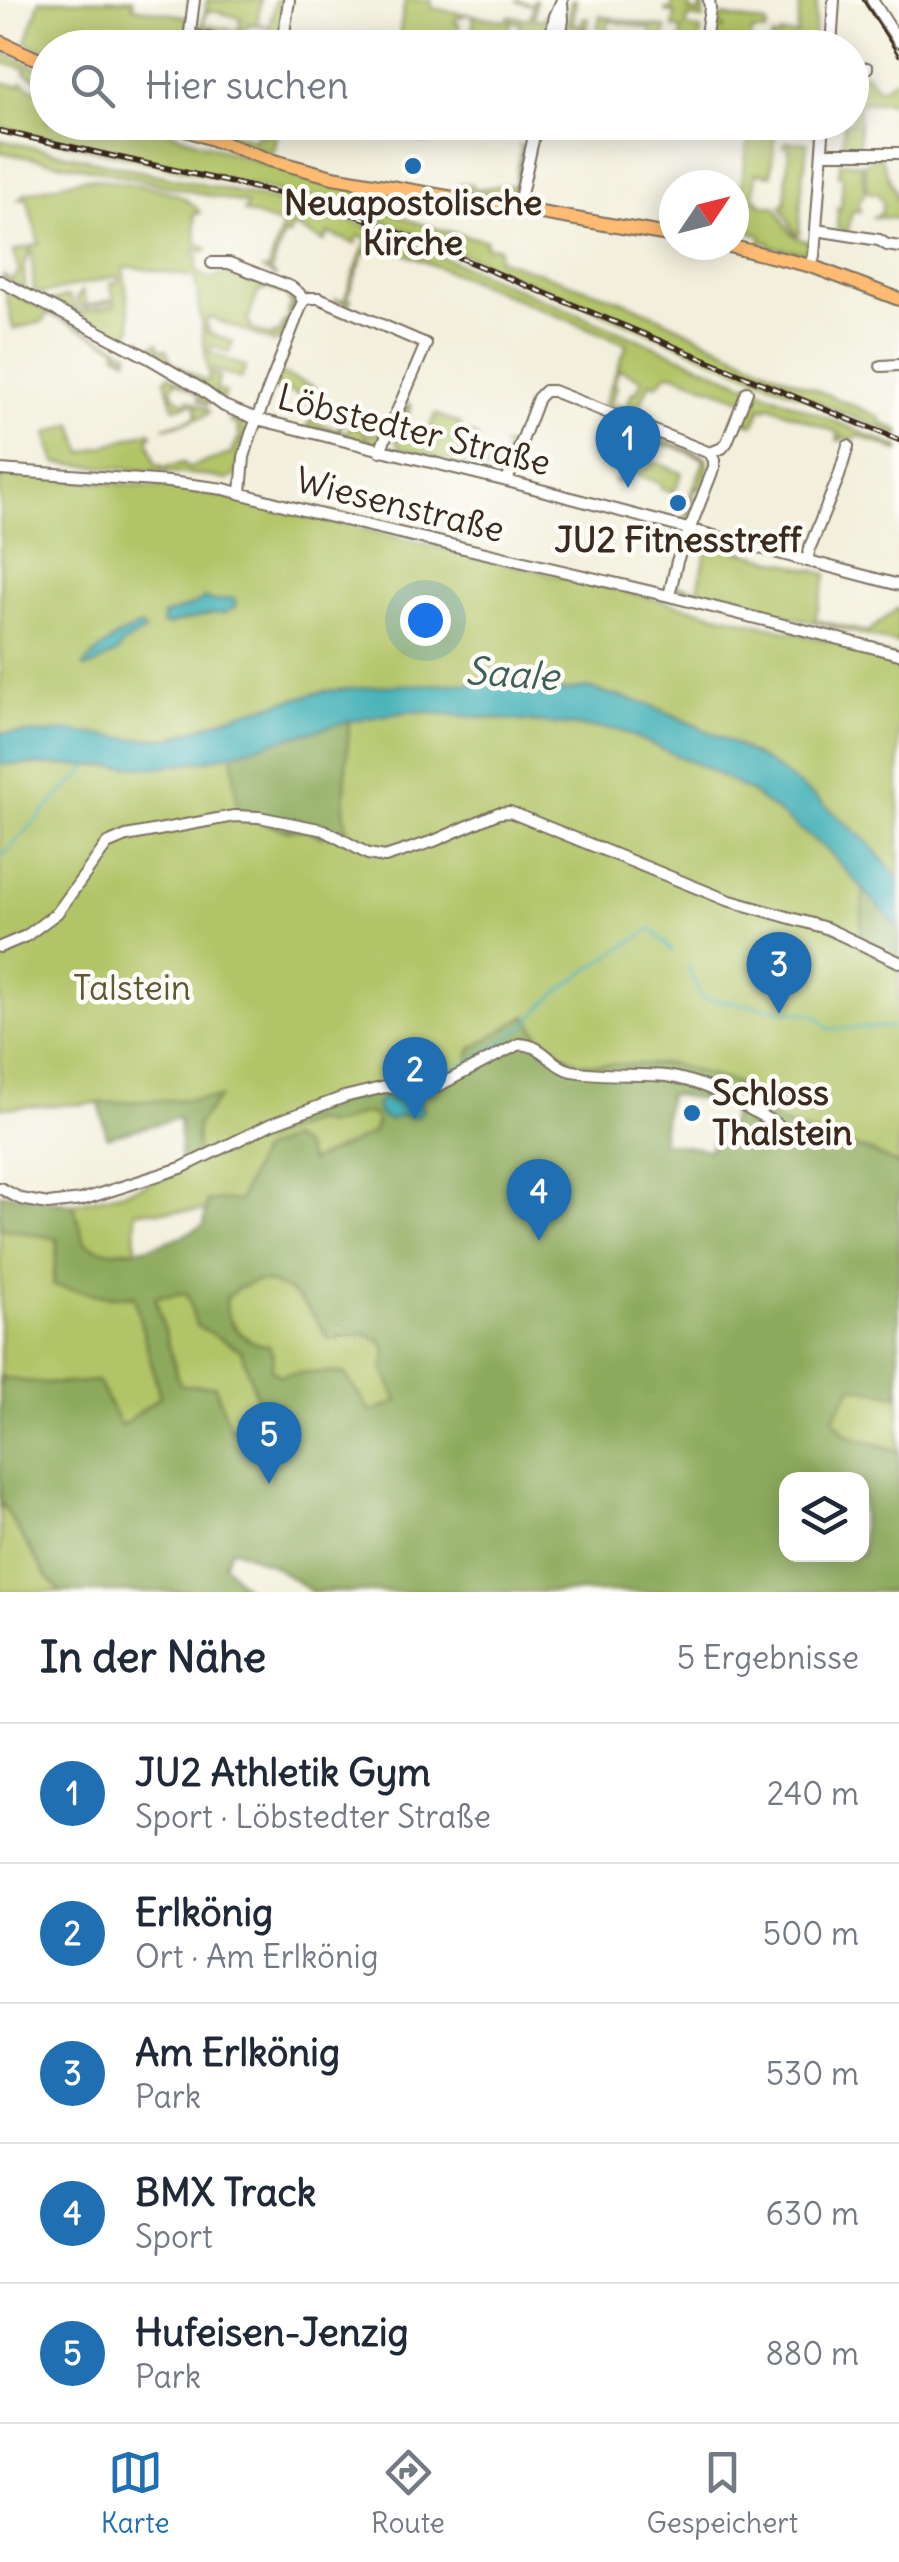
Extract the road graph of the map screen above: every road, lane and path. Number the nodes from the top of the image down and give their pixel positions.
1 (194, 0) edge
2 (289, 0) edge
3 (562, 0) edge
4 (709, 0) edge
5 (834, 0) edge
6 (872, 0) edge
7 (190, 30) edge
8 (285, 30) edge
9 (551, 30) edge
10 (561, 30) edge
11 (707, 30) edge
12 (832, 30) edge
13 (0, 42) edge
14 (899, 42) edge
15 (30, 56) edge
16 (210, 140) edge
17 (532, 140) edge
18 (823, 140) edge
19 (822, 153) junction
20 (899, 153) edge
21 (518, 208) junction
22 (816, 230) junction
23 (659, 233) edge
24 (899, 247) edge
25 (749, 251) edge
26 (212, 264) dead end
27 (811, 266) junction
28 (0, 281) edge
29 (899, 299) edge
30 (304, 301) junction
31 (899, 365) edge
32 (881, 366) dead end
33 (747, 392) dead end
34 (256, 419) junction
35 (848, 446) dead end
36 (380, 451) junction
37 (710, 453) junction
38 (0, 470) edge
39 (507, 481) junction
40 (241, 493) junction
41 (690, 531) junction
42 (807, 561) junction
43 (899, 586) edge
44 (669, 596) junction
45 (899, 654) edge
46 (0, 947) edge
47 (899, 962) edge
48 (780, 1126) dead end
49 (0, 1188) edge

1 - 7 street
2 - 8 street
3 - 9 street
3 - 10 street
4 - 11 street
5 - 12 street
6 - 14 street
13 - 15 main road
16 - 21 main road
17 - 21 street
18 - 19 street
19 - 20 street
19 - 22 street
21 - 23 main road
22 - 24 street
22 - 27 street
25 - 27 main road
26 - 30 street
27 - 29 main road
28 - 34 street, Löbstedter Straße
30 - 34 street
30 - 36 street
31 - 32 street
33 - 37 street
34 - 36 street, Löbstedter Straße
34 - 40 street
35 - 42 street
36 - 39 street, Löbstedter Straße
37 - 39 street
37 - 41 street
38 - 40 street, Wiesenstraße
39 - 41 street, Löbstedter Straße
40 - 44 street, Wiesenstraße
41 - 42 street, Löbstedter Straße
41 - 44 street
42 - 43 street, Löbstedter Straße
44 - 45 street, Wiesenstraße
46 - 47 street
48 - 49 street

